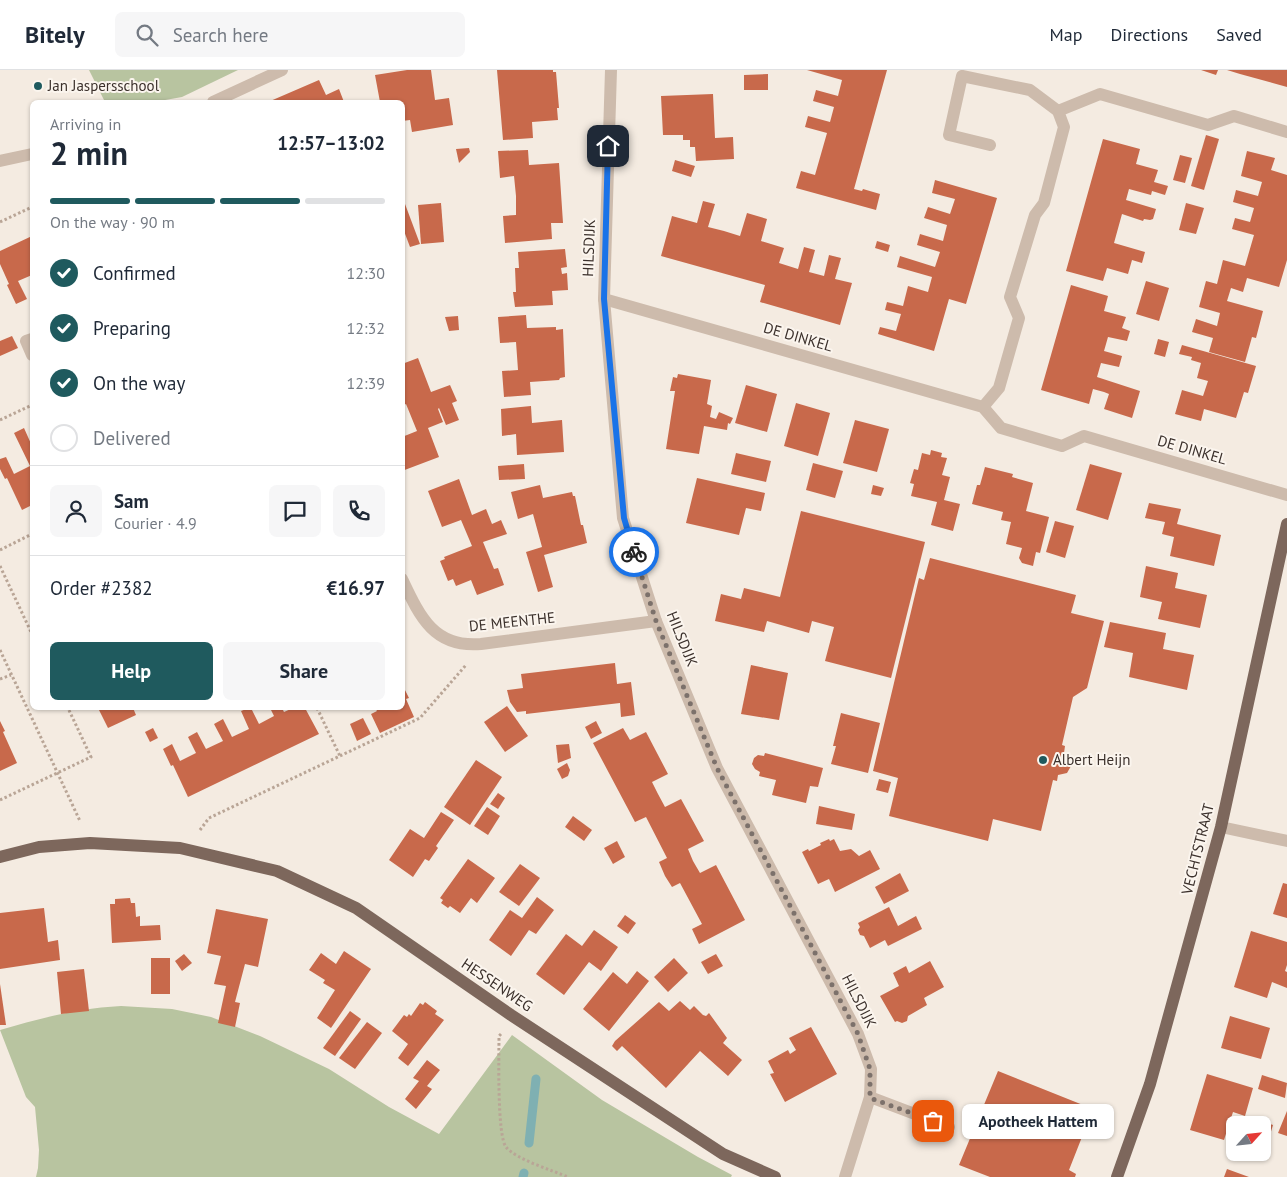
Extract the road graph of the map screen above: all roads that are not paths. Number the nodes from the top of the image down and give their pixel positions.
1 (282, 70) edge
2 (611, 70) edge
3 (217, 100) edge
4 (1058, 111) junction
5 (1287, 132) edge
6 (990, 145) dead end
7 (30, 154) edge
8 (0, 161) edge
9 (604, 299) junction
10 (30, 340) edge
11 (30, 351) edge
12 (983, 407) junction
13 (1287, 494) edge
14 (1287, 524) edge
15 (405, 585) edge
16 (656, 621) junction
17 (1221, 827) junction
18 (1287, 841) edge
19 (0, 857) edge
20 (870, 1098) junction
21 (949, 1126) dead end
22 (776, 1177) edge
23 (845, 1177) edge
24 (1117, 1177) edge

1 - 3 street
2 - 9 street, HILSDIJK
4 - 5 street
4 - 6 street
4 - 12 street
7 - 8 street
9 - 12 street, DE DINKEL
9 - 16 street, HILSDIJK
10 - 11 street
12 - 13 street, DE DINKEL
14 - 17 main road, VECHTSTRAAT
15 - 16 street, DE MEENTHE
16 - 20 street, HILSDIJK
17 - 18 street
17 - 24 main road, VECHTSTRAAT
19 - 22 main road, HESSENWEG
20 - 21 street
20 - 23 street, HILSDIJK

